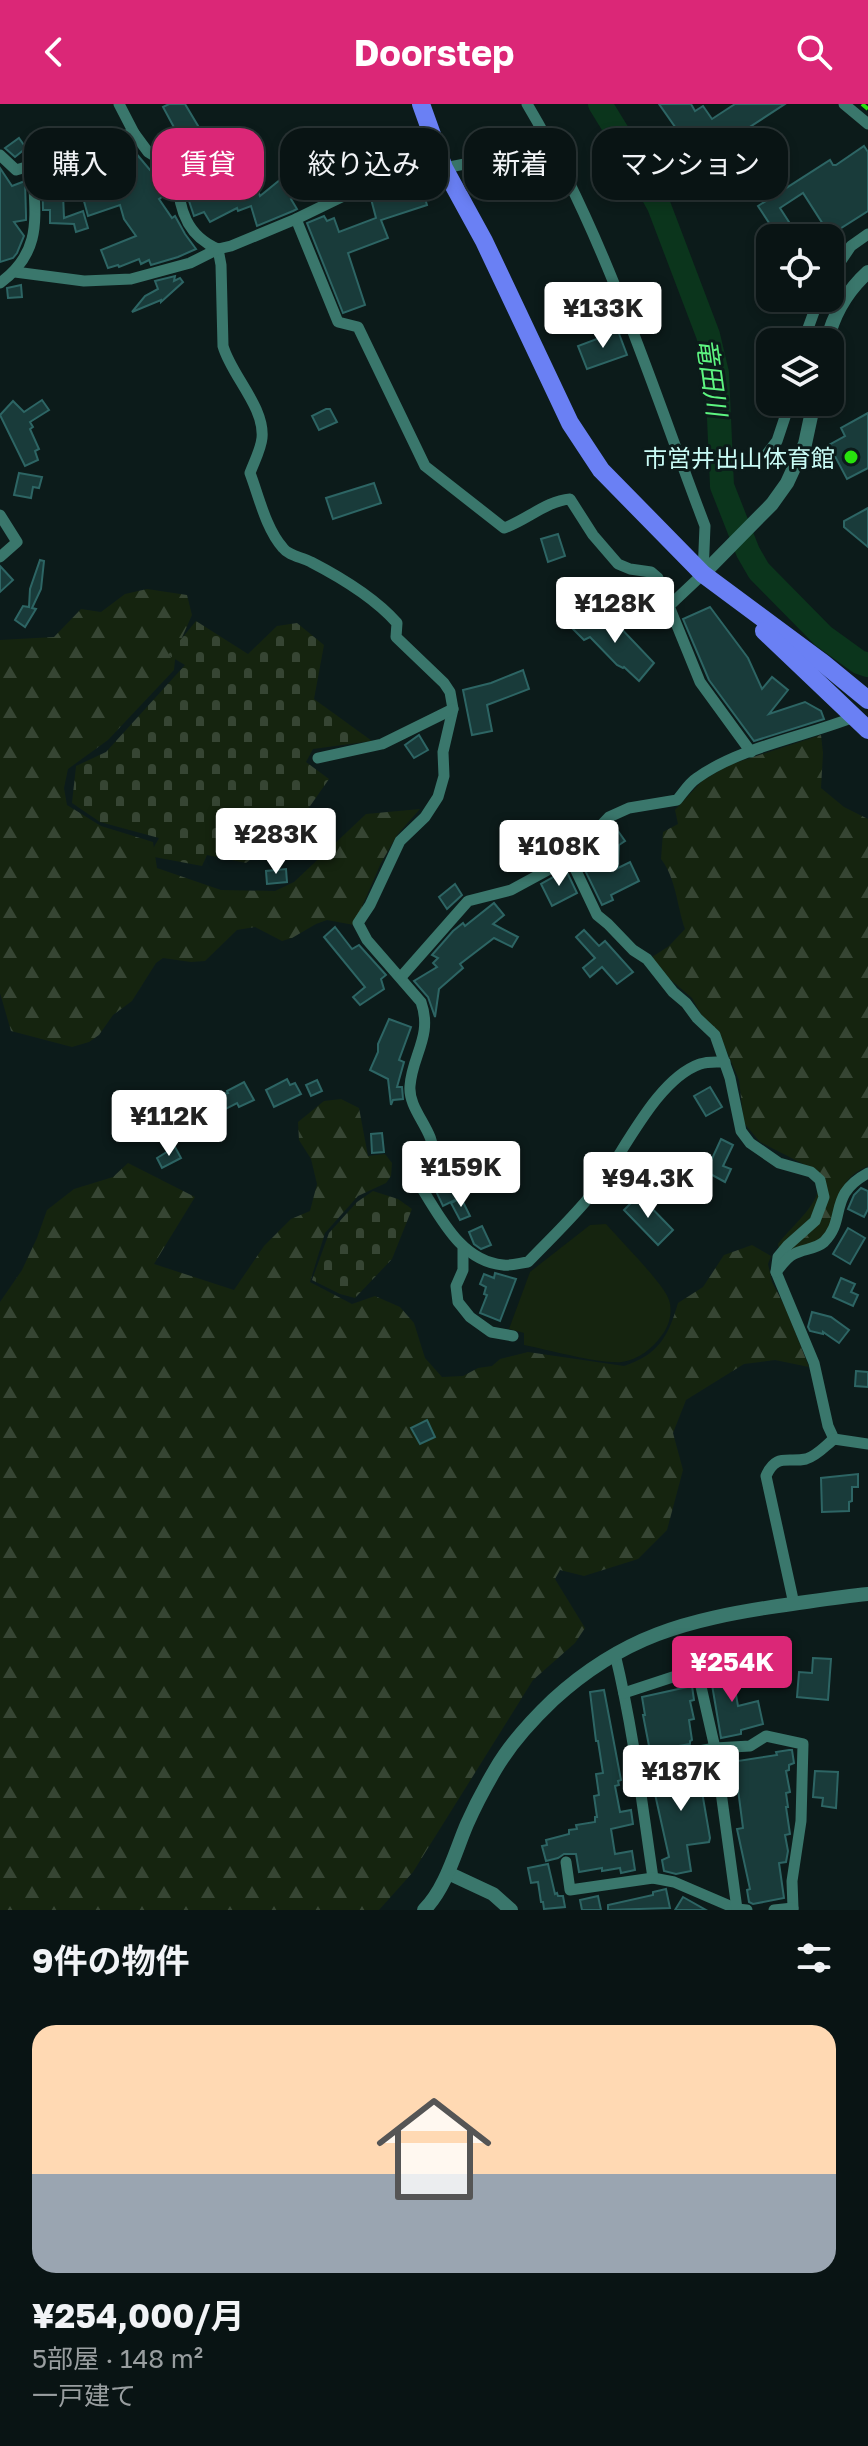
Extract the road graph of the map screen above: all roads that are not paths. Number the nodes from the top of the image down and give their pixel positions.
1 (119, 104) edge
2 (421, 104) edge
3 (527, 104) edge
4 (844, 104) edge
5 (868, 124) edge
6 (131, 128) edge
7 (430, 128) edge
8 (540, 128) edge
9 (136, 136) edge
10 (0, 155) edge
11 (24, 168) edge
12 (448, 175) edge
13 (576, 199) edge
14 (33, 200) edge
15 (335, 200) edge
16 (296, 219) junction
17 (868, 234) edge
18 (218, 249) junction
19 (844, 256) edge
20 (15, 272) junction
21 (868, 272) edge
22 (0, 283) edge
23 (831, 328) edge
24 (785, 416) edge
25 (811, 416) edge
26 (766, 455) dead end
27 (0, 515) edge
28 (0, 557) edge
29 (703, 574) junction
30 (722, 590) junction
31 (669, 606) junction
32 (868, 700) edge
33 (453, 709) junction
34 (861, 724) edge
35 (751, 752) junction
36 (318, 758) dead end
37 (570, 858) junction
38 (401, 977) junction
39 (725, 1062) junction
40 (868, 1173) edge
41 (463, 1249) junction
42 (776, 1272) junction
43 (513, 1336) dead end
44 (834, 1439) junction
45 (868, 1444) edge
46 (868, 1594) edge
47 (794, 1604) junction
48 (615, 1654) junction
49 (624, 1693) junction
50 (715, 1748) junction
51 (636, 1763) junction
52 (566, 1862) dead end
53 (448, 1873) junction
54 (653, 1878) junction
55 (737, 1909) edge
56 (793, 1909) edge
57 (424, 1910) edge
58 (511, 1910) edge
59 (747, 1910) edge
60 (774, 1910) edge

1 - 6 street
2 - 7 highway
3 - 8 street
4 - 5 street
9 - 18 street
10 - 11 street
12 - 29 highway
13 - 29 street
14 - 20 street
15 - 16 street
16 - 18 street
16 - 31 street
17 - 19 street
18 - 20 street
18 - 33 street
20 - 22 street
21 - 23 street
24 - 26 street
25 - 29 street
27 - 28 street
29 - 30 highway
29 - 31 street
30 - 32 highway
30 - 34 highway
31 - 35 street
33 - 36 street
33 - 38 street
34 - 35 street
35 - 37 street
37 - 38 street
37 - 39 street
38 - 41 street
39 - 41 street
39 - 42 street
40 - 42 street
41 - 43 street
42 - 44 street
44 - 45 street
44 - 47 street
46 - 47 street
47 - 48 street
48 - 49 street
48 - 53 street
49 - 50 street
49 - 51 street
50 - 51 street
50 - 55 street
50 - 56 street
51 - 54 street
52 - 54 street
53 - 57 street
53 - 58 street
54 - 55 street
55 - 59 street
56 - 60 street

